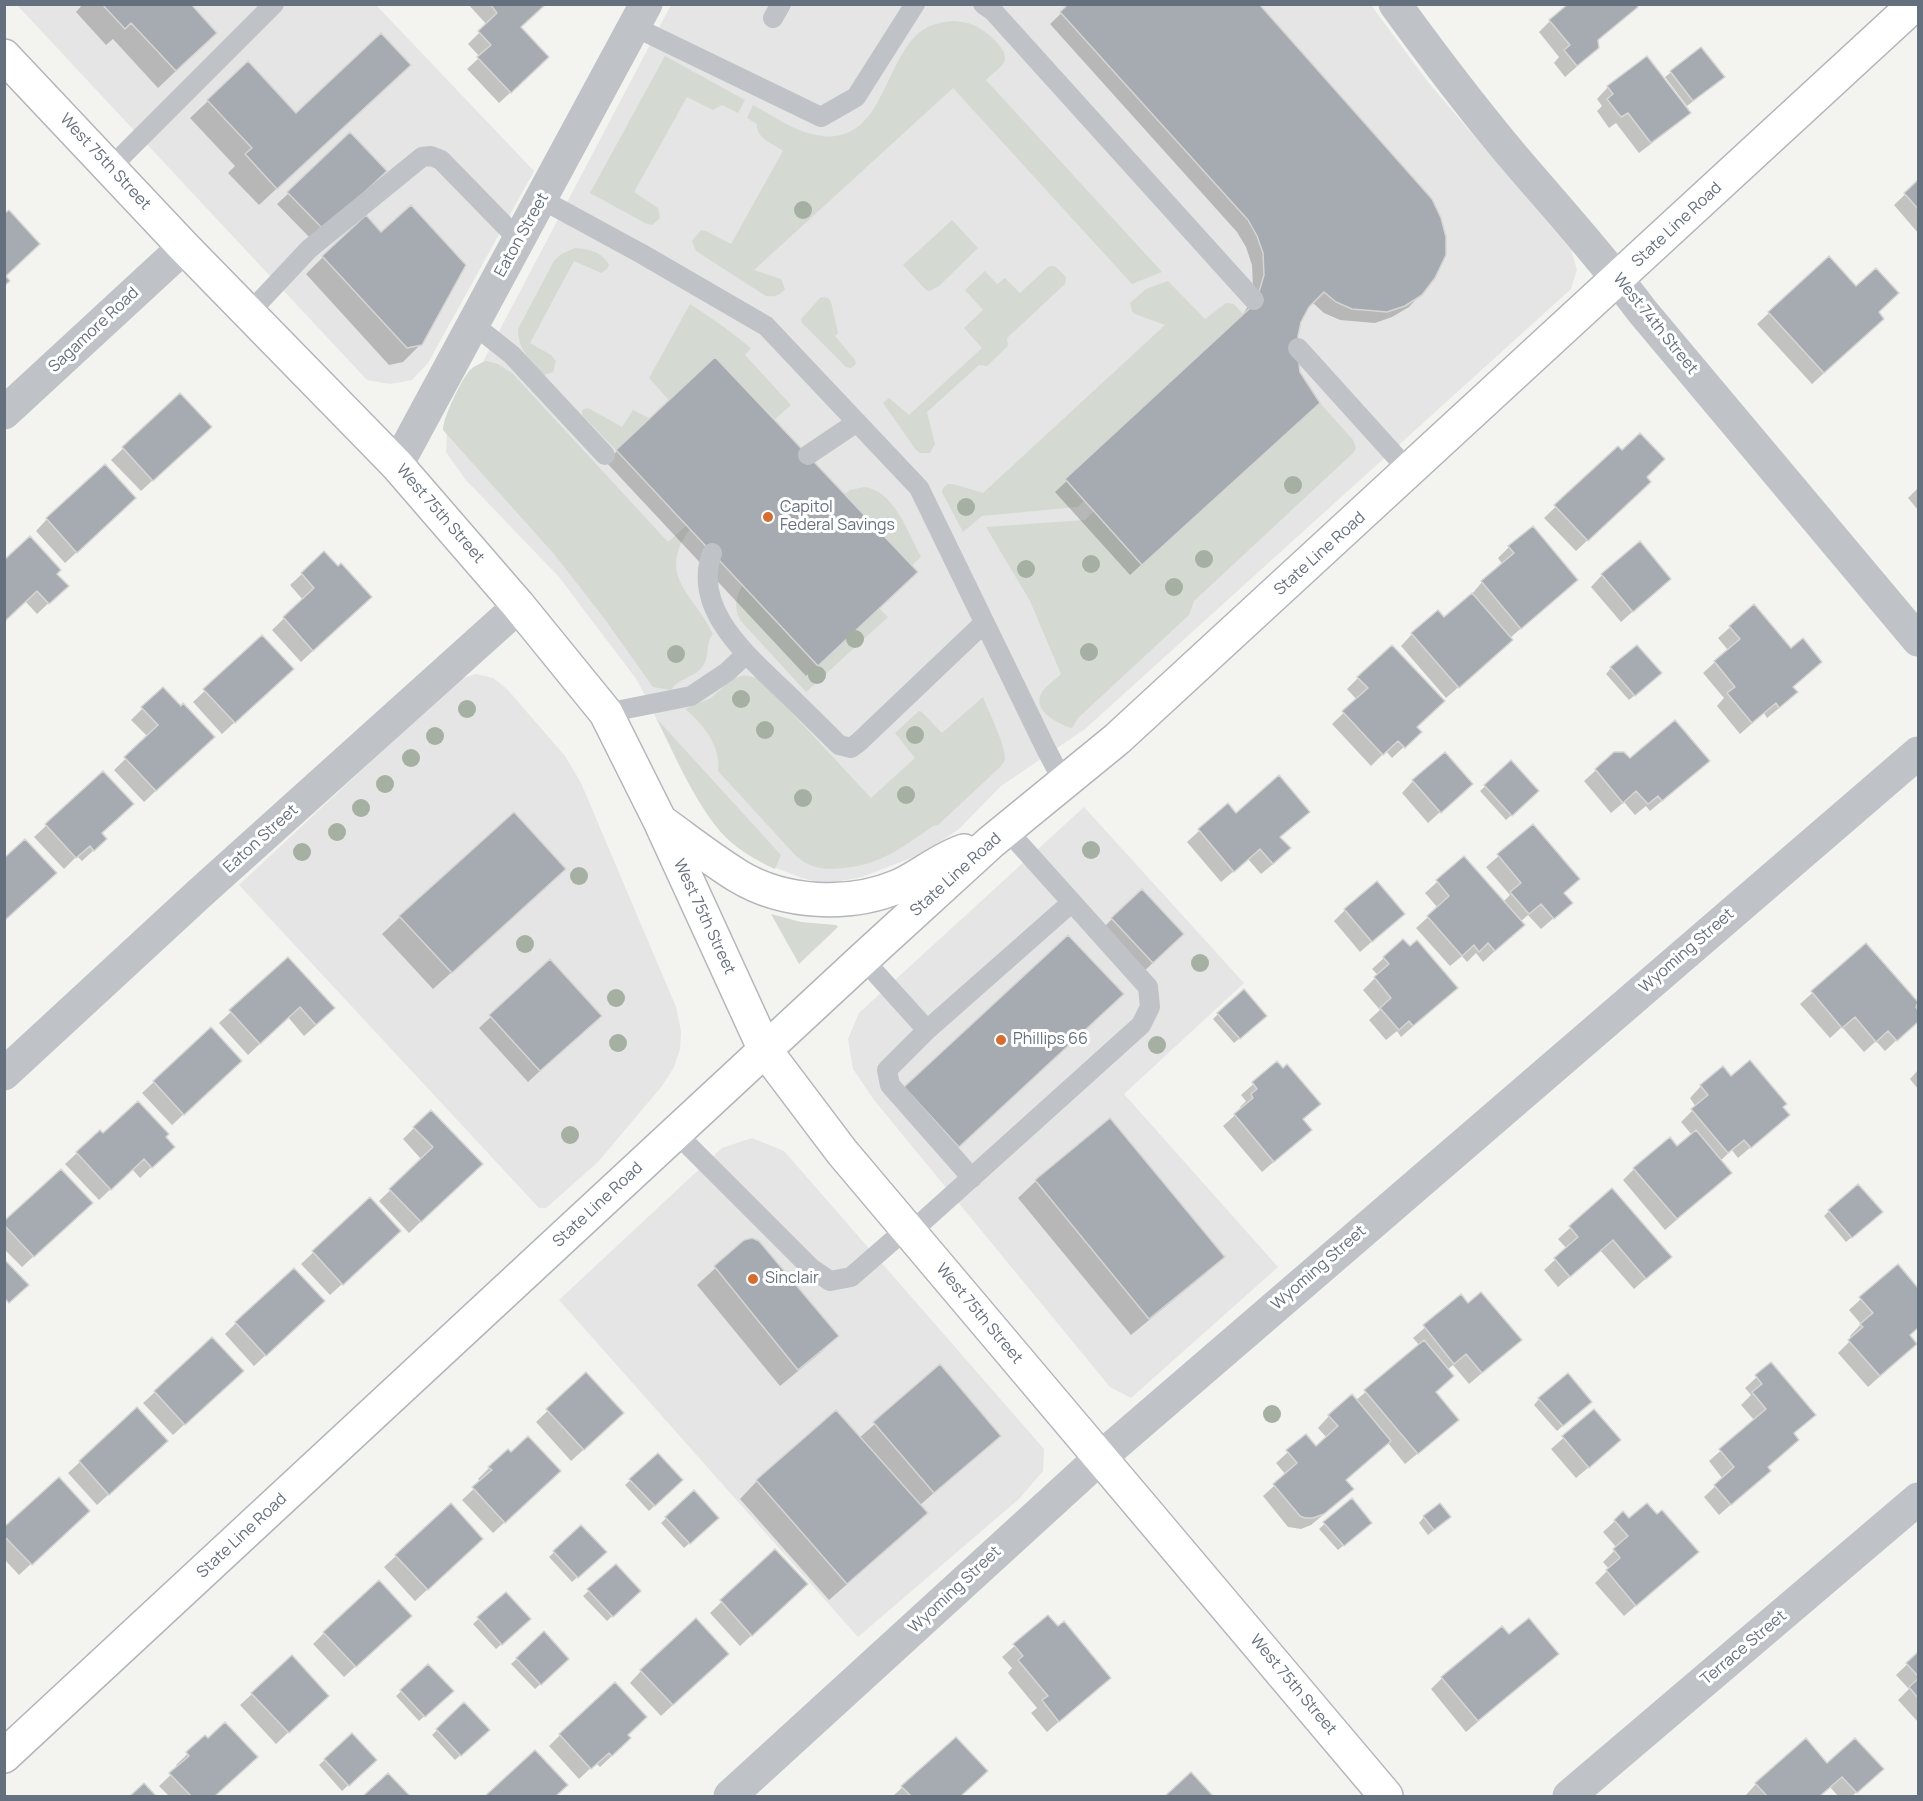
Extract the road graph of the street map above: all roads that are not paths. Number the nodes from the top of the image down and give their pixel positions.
1 (274, 4) edge
2 (915, 4) edge
3 (983, 4) edge
4 (1395, 4) edge
5 (1915, 4) edge
6 (640, 16) edge
7 (4, 56) edge
8 (110, 168) junction
9 (541, 199) junction
10 (519, 240) junction
11 (184, 247) junction
12 (1618, 279) junction
13 (1254, 300) dead end
14 (249, 314) junction
15 (473, 324) junction
16 (1298, 348) dead end
17 (4, 413) edge
18 (856, 422) junction
19 (605, 455) dead end
20 (808, 455) dead end
21 (397, 465) junction
22 (1410, 472) junction
23 (712, 553) dead end
24 (519, 606) junction
25 (984, 623) junction
26 (1918, 640) edge
27 (746, 654) junction
28 (606, 713) junction
29 (1918, 753) edge
30 (1064, 783) junction
31 (660, 821) junction
32 (999, 836) junction
33 (1071, 903) junction
34 (863, 959) junction
35 (927, 1030) junction
36 (765, 1050) junction
37 (4, 1074) edge
38 (676, 1133) junction
39 (972, 1178) junction
40 (908, 1231) junction
41 (1101, 1457) junction
42 (1918, 1499) edge
43 (4, 1756) edge
44 (730, 1797) edge
45 (1386, 1797) edge
46 (1569, 1797) edge

1 - 8 lane
2 - 6 lane
3 - 13 lane
4 - 12 street, West 74th Street
5 - 12 main road, State Line Road
6 - 9 street, Eaton Street
7 - 8 main road, West 75th Street
8 - 11 main road, West 75th Street
9 - 10 street, Eaton Street
9 - 18 lane
10 - 14 lane
10 - 15 street, Eaton Street
11 - 14 main road, West 75th Street
11 - 17 street, Sagamore Road
12 - 22 main road, State Line Road
12 - 26 street, West 74th Street
14 - 21 main road, West 75th Street
15 - 19 lane
15 - 21 street, Eaton Street
16 - 22 lane
18 - 20 lane
18 - 25 lane
21 - 24 main road, West 75th Street
22 - 30 main road, State Line Road
23 - 27 lane
24 - 28 main road, West 75th Street
24 - 37 street, Eaton Street
25 - 27 lane
25 - 30 lane
27 - 28 lane
28 - 31 main road, West 75th Street
29 - 41 street, Wyoming Street
30 - 32 main road, State Line Road
31 - 32 main road
31 - 36 main road, West 75th Street
32 - 33 lane
32 - 34 main road, State Line Road
33 - 35 lane
33 - 39 lane
34 - 35 lane
34 - 36 main road, State Line Road
35 - 39 lane
36 - 38 main road, State Line Road
36 - 40 main road, West 75th Street
38 - 40 lane
38 - 43 main road, State Line Road
39 - 40 lane
40 - 41 main road, West 75th Street
41 - 44 street, Wyoming Street
41 - 45 main road, West 75th Street
42 - 46 street, Terrace Street

